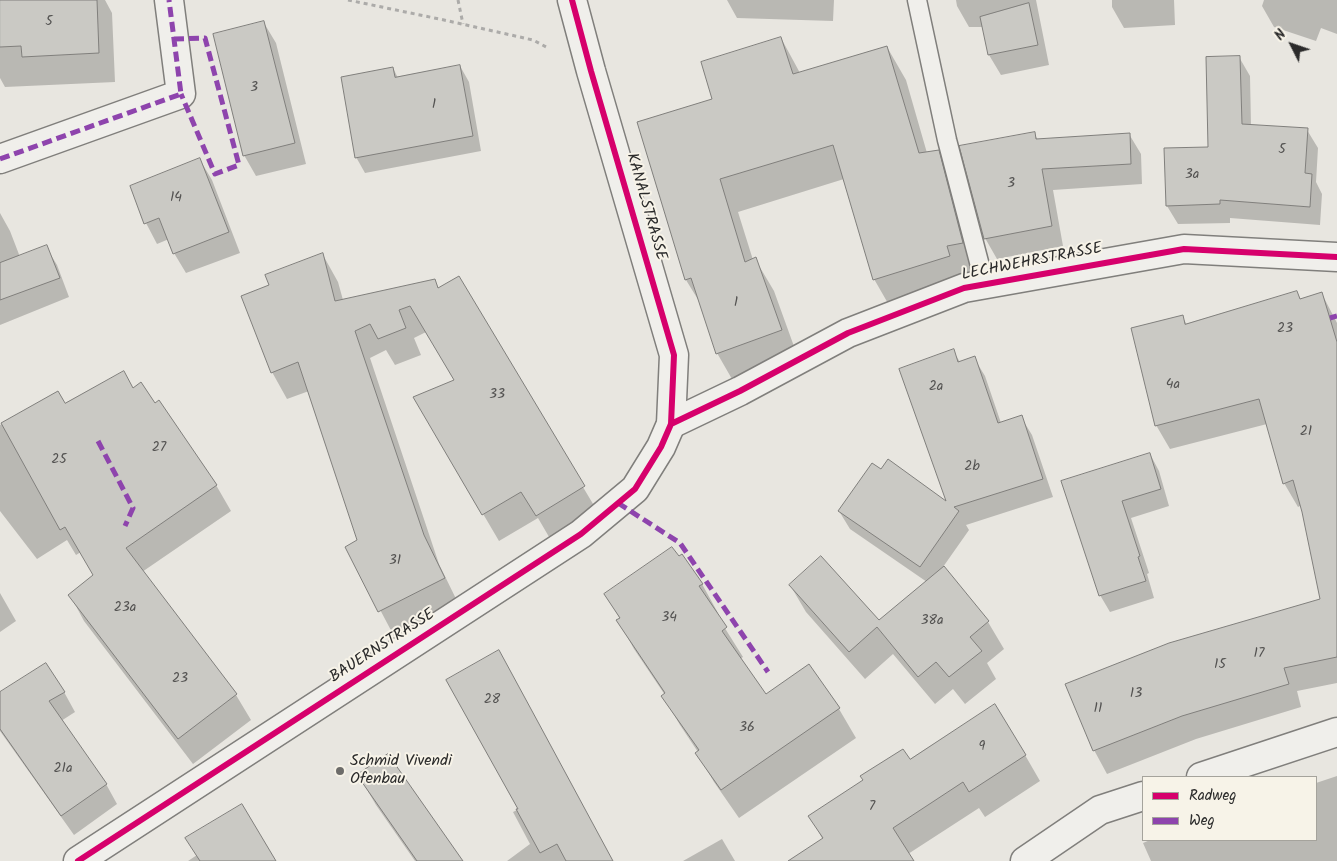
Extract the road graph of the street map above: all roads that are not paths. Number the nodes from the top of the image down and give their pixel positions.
1 (169, 0) edge
2 (572, 0) edge
3 (917, 0) edge
4 (0, 159) edge
5 (1337, 258) edge
6 (985, 285) junction
7 (672, 424) junction
8 (1337, 732) edge
9 (1204, 776) edge
10 (1142, 796) edge
11 (78, 861) edge
12 (1025, 861) edge

1 - 4 street
2 - 7 street, KANALSTRASSE
3 - 6 lane
5 - 6 street, LECHWEHRSTRASSE
6 - 7 street, LECHWEHRSTRASSE
7 - 11 street, BAUERNSTRASSE
8 - 9 street
10 - 12 street

